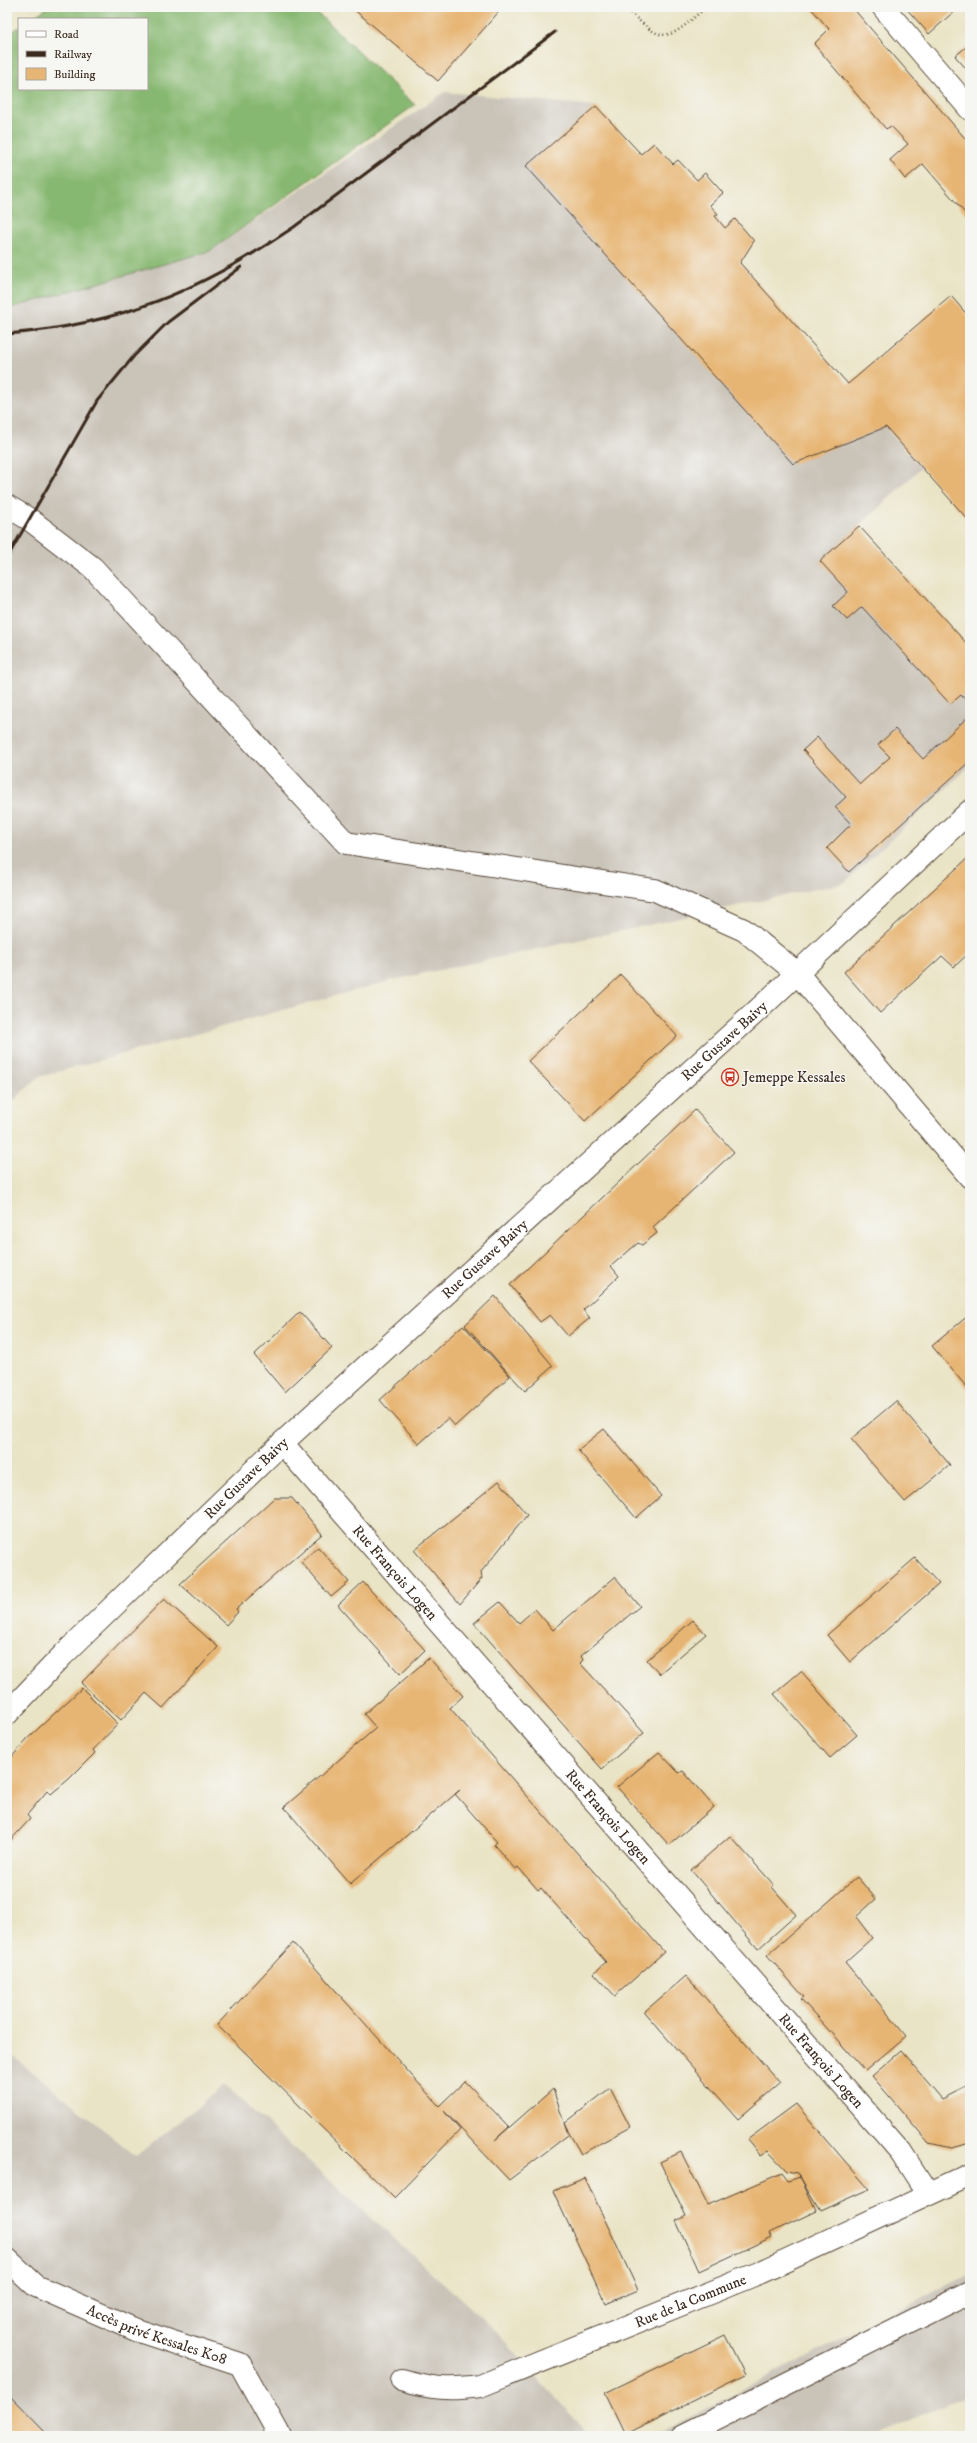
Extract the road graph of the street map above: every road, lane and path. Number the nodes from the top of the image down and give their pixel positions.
1 (625, 7) edge
2 (706, 7) edge
3 (883, 7) edge
4 (970, 109) edge
5 (7, 506) edge
6 (970, 811) edge
7 (797, 973) junction
8 (970, 1177) edge
9 (282, 1443) junction
10 (7, 1714) edge
11 (970, 2175) edge
12 (928, 2194) junction
13 (7, 2259) edge
14 (970, 2292) edge
15 (402, 2380) dead end
16 (280, 2436) edge
17 (682, 2436) edge

1 - 2 path
3 - 4 street
5 - 7 street
6 - 7 street, Rue Gustave Baivy
7 - 8 street
7 - 9 street, Rue Gustave Baivy
9 - 10 street, Rue Gustave Baivy
9 - 12 street, Rue François Logen
11 - 12 street, Rue de la Commune
12 - 15 street, Rue de la Commune
13 - 16 street, Accès privé Kessales K08
14 - 17 street

